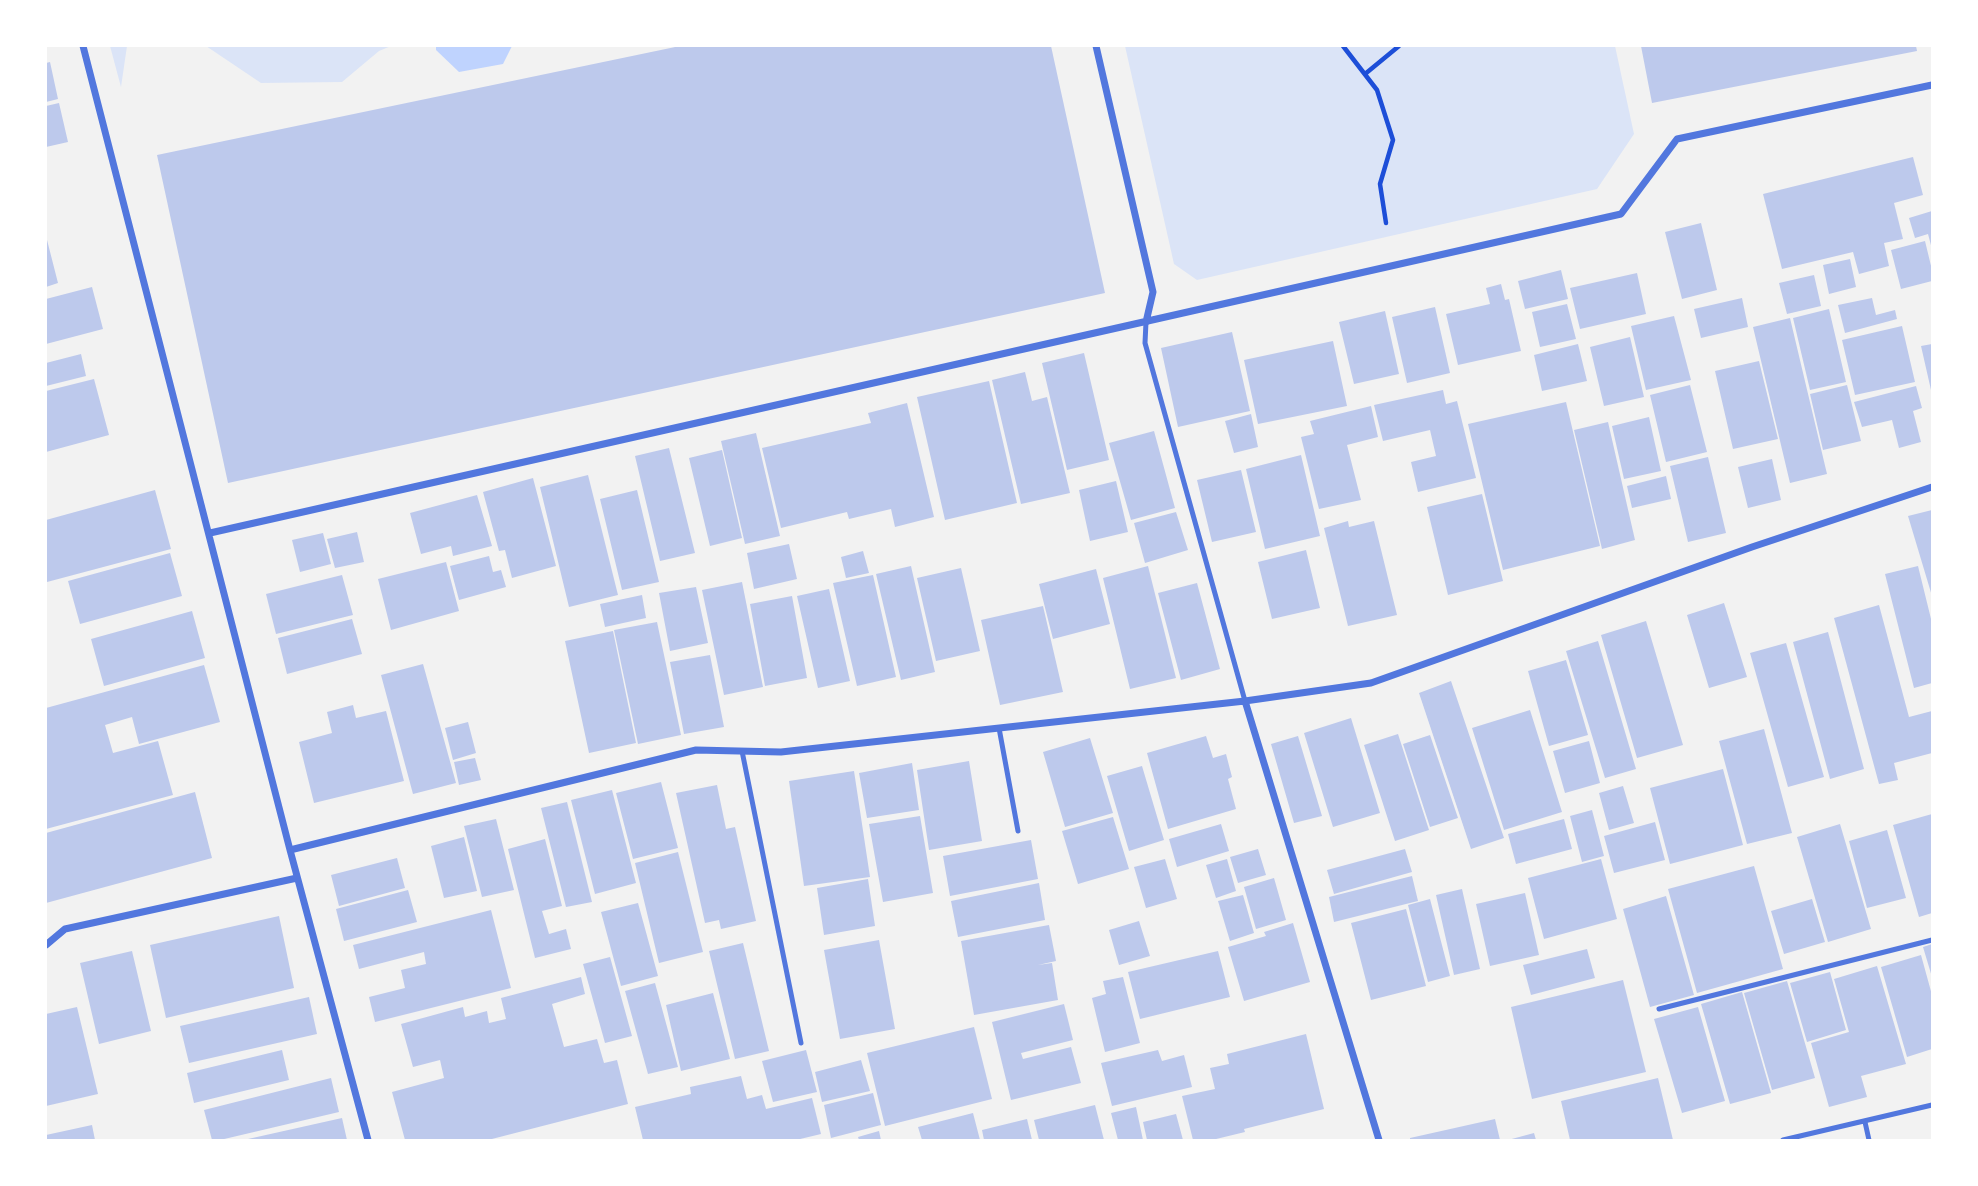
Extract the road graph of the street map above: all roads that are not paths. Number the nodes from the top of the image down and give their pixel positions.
1 (83, 46) edge
2 (1096, 46) edge
3 (1933, 85) edge
4 (1146, 322) junction
5 (1933, 487) edge
6 (211, 533) junction
7 (1245, 701) junction
8 (999, 727) junction
9 (742, 751) junction
10 (1017, 831) dead end
11 (290, 850) junction
12 (297, 878) junction
13 (1933, 940) edge
14 (46, 945) edge
15 (1659, 1009) dead end
16 (801, 1043) dead end
17 (1933, 1105) edge
18 (1865, 1122) junction
19 (368, 1140) edge
20 (1379, 1140) edge
21 (1783, 1140) edge
22 (1868, 1140) edge

1 - 6 street
2 - 4 street
3 - 4 street
4 - 6 street
4 - 7 lane
5 - 7 street
6 - 11 street
7 - 8 street
7 - 20 street
8 - 9 street
8 - 10 lane
9 - 11 street
9 - 16 lane
11 - 12 street
12 - 14 street
12 - 19 street
13 - 15 lane
17 - 18 lane
18 - 21 lane
18 - 22 lane

